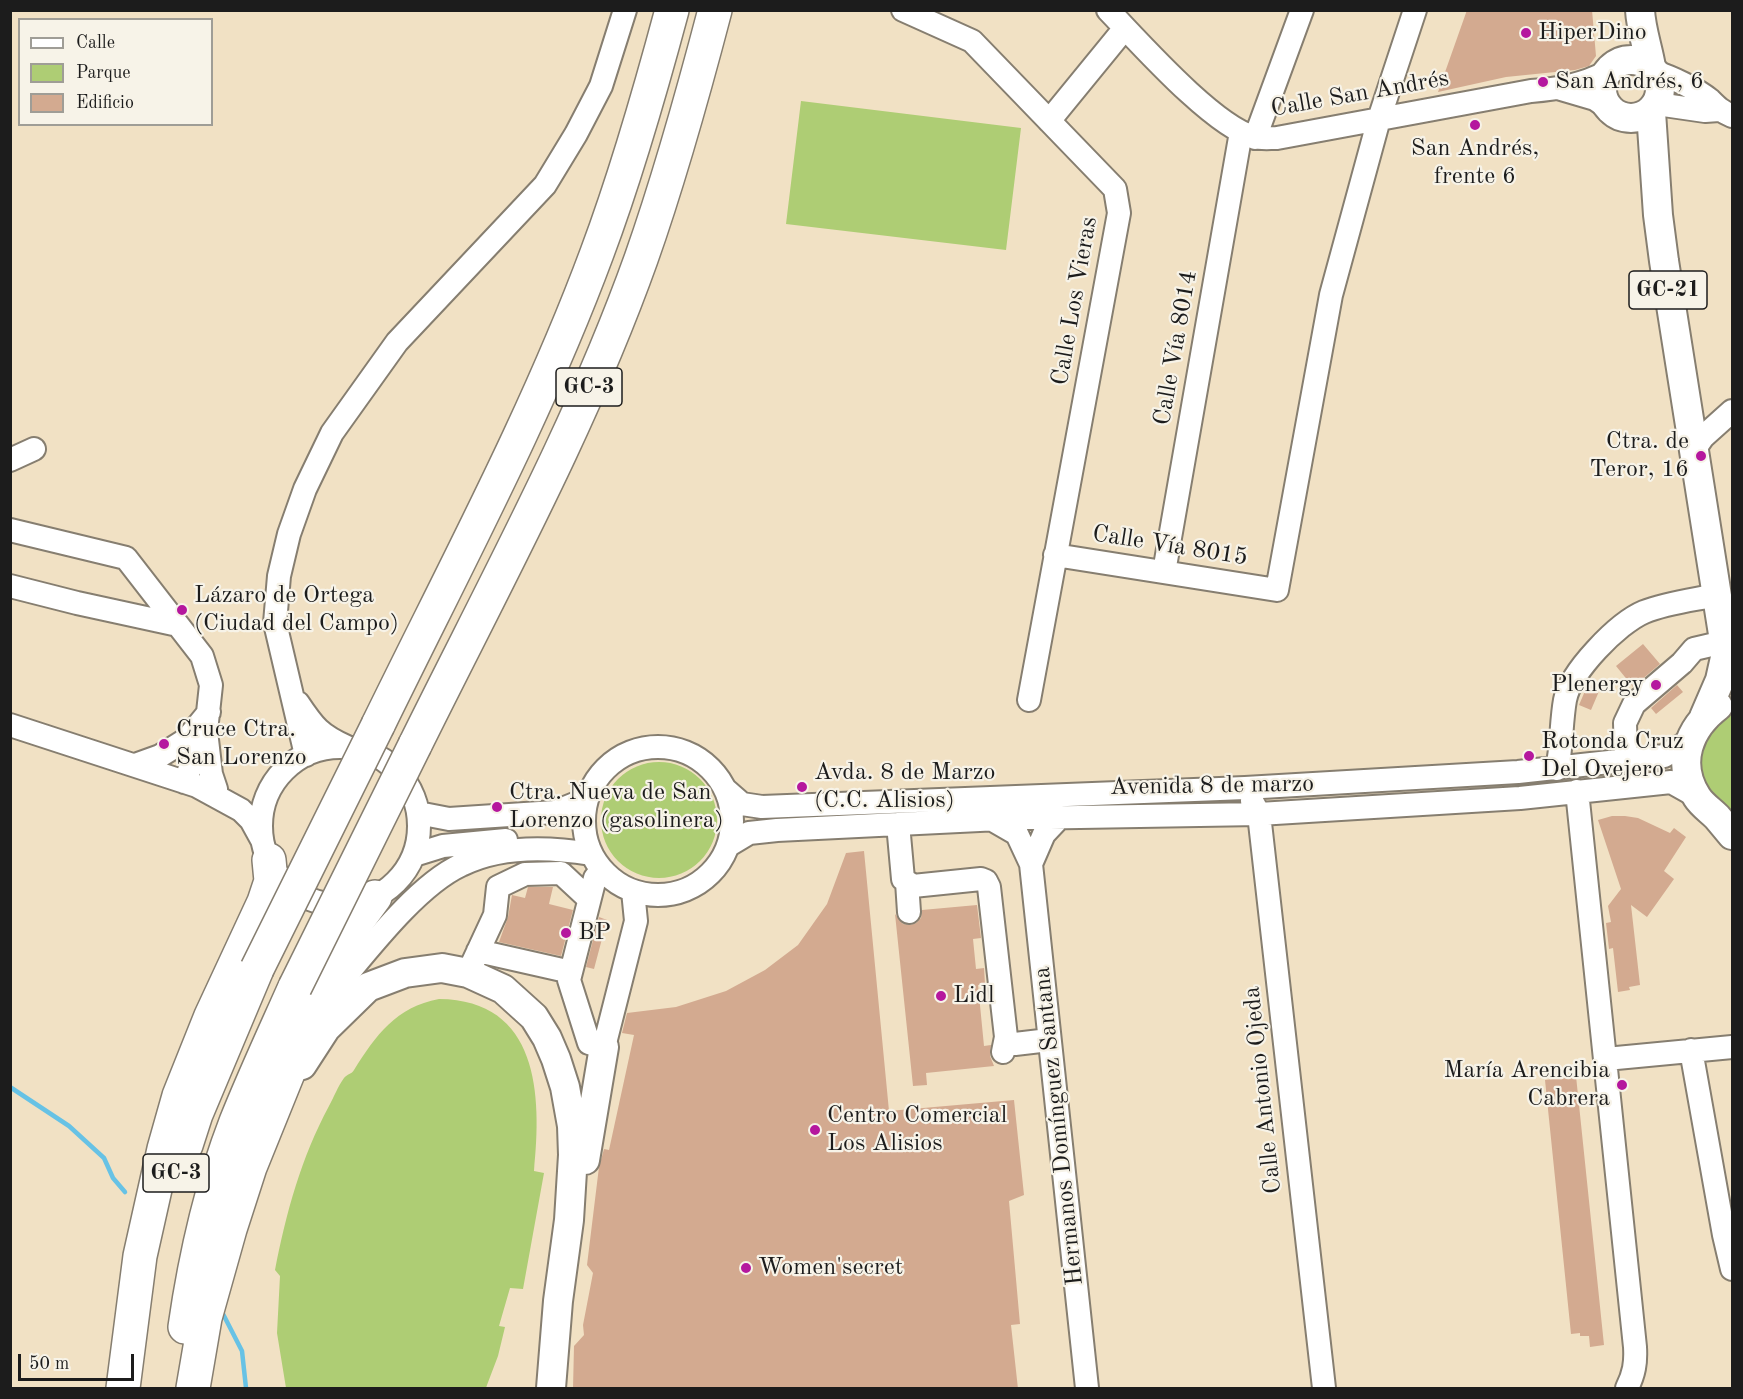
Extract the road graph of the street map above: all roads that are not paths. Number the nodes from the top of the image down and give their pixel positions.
1 (626, 10) edge
2 (672, 10) edge
3 (715, 10) edge
4 (903, 10) edge
5 (1107, 10) edge
6 (1302, 10) edge
7 (1415, 10) edge
8 (933, 17) edge
9 (1641, 20) edge
10 (1125, 28) junction
11 (1634, 68) junction
12 (1561, 89) junction
13 (1654, 108) junction
14 (1616, 113) junction
15 (1726, 113) edge
16 (1379, 119) junction
17 (1048, 121) junction
18 (1248, 135) junction
19 (1654, 164) junction
20 (1688, 415) junction
21 (1724, 418) edge
22 (34, 448) dead end
23 (1694, 450) junction
24 (10, 460) edge
25 (10, 530) edge
26 (1055, 555) junction
27 (1164, 572) junction
28 (10, 586) edge
29 (1717, 595) junction
30 (178, 624) junction
31 (1728, 653) edge
32 (293, 696) junction
33 (1029, 700) dead end
34 (1732, 700) edge
35 (1704, 717) junction
36 (207, 722) junction
37 (10, 724) edge
38 (1689, 741) junction
39 (347, 747) junction
40 (306, 755) junction
41 (1626, 760) junction
42 (135, 765) junction
43 (1557, 769) junction
44 (274, 783) junction
45 (199, 786) junction
46 (1245, 788) junction
47 (726, 790) junction
48 (1577, 791) junction
49 (1696, 796) junction
50 (586, 799) junction
51 (418, 813) junction
52 (1259, 814) junction
53 (1060, 817) junction
54 (991, 819) junction
55 (898, 824) junction
56 (1727, 825) edge
57 (729, 844) junction
58 (542, 849) junction
59 (266, 850) junction
60 (414, 855) junction
61 (593, 857) junction
62 (1031, 864) junction
63 (525, 873) junction
64 (907, 882) junction
65 (633, 891) junction
66 (658, 896) junction
67 (375, 897) junction
68 (589, 899) junction
69 (909, 912) dead end
70 (636, 921) junction
71 (473, 962) junction
72 (571, 972) junction
73 (1049, 1040) junction
74 (604, 1047) junction
75 (1732, 1047) edge
76 (1691, 1050) junction
77 (1606, 1059) junction
78 (300, 1067) junction
79 (250, 1167) junction
80 (569, 1220) junction
81 (1732, 1269) edge
82 (123, 1389) edge
83 (134, 1389) edge
84 (177, 1389) edge
85 (193, 1389) edge
86 (551, 1389) edge
87 (1087, 1389) edge
88 (1324, 1389) edge
89 (1627, 1389) edge

1 - 32 street
2 - 83 highway, GC-3, bridge
3 - 84 highway, GC-3, bridge
4 - 8 street, Calle Los Vieras
5 - 10 street, Calle San Andrés
6 - 18 street, Calle Vía 8014
7 - 16 street
8 - 17 street, Calle Los Vieras
9 - 11 main road
10 - 17 street
10 - 18 street, Calle San Andrés
11 - 12 street, Calle San Andrés
11 - 13 main road, GC-21
11 - 14 main road
11 - 15 street
12 - 14 street, Calle San Andrés
12 - 16 street, Calle San Andrés
13 - 14 main road
13 - 15 street
13 - 19 main road, GC-21
14 - 19 main road, GC-21
16 - 18 street, Calle San Andrés
16 - 27 street, Calle Vía 8015
17 - 26 street, Calle Los Vieras
18 - 27 street, Calle Vía 8014
19 - 20 main road, GC-21
20 - 21 street
20 - 23 main road, GC-21
21 - 23 street
22 - 24 street
23 - 29 main road, GC-21
25 - 30 street
26 - 27 street, Calle Vía 8015
26 - 33 street, Calle Los Vieras
28 - 30 street
29 - 31 main road, GC-21
29 - 43 street
30 - 36 street
31 - 35 main road, GC-21
31 - 41 street
32 - 39 street
32 - 40 street
34 - 35 main road
35 - 38 main road
36 - 42 street
36 - 45 street
36 - 45 street
37 - 42 street
38 - 41 street, Avenida 8 de marzo
38 - 49 main road
39 - 40 street
39 - 51 street
40 - 44 street
41 - 43 street, Avenida 8 de marzo
42 - 45 street
43 - 46 street, Avenida 8 de marzo
44 - 45 street
44 - 59 street
45 - 59 street
46 - 47 street, Avenida 8 de marzo
46 - 52 street, Calle Antonio Ojeda
47 - 50 street
47 - 57 street
48 - 49 street, Avenida 8 de marzo
48 - 52 street, Avenida 8 de marzo
48 - 77 street
49 - 56 main road
50 - 51 street
50 - 61 street
51 - 60 street
52 - 53 street, Avenida 8 de marzo
52 - 88 street, Calle Antonio Ojeda
53 - 54 street, Avenida 8 de marzo
53 - 62 street, Hermanos Domínguez Santana
54 - 55 street, Avenida 8 de marzo
54 - 62 street, Hermanos Domínguez Santana
55 - 57 street, Avenida 8 de marzo
55 - 64 street
57 - 66 street
58 - 61 street
58 - 63 street
58 - 78 street
59 - 67 street
59 - 82 highway
60 - 61 street
60 - 67 street
61 - 65 street
61 - 68 street
62 - 73 street, Hermanos Domínguez Santana
63 - 68 street
63 - 71 street
64 - 69 street
64 - 73 street
65 - 66 street
65 - 70 street
66 - 70 street
67 - 79 highway
68 - 72 street
70 - 74 street
71 - 72 street
71 - 78 main road
71 - 80 main road
72 - 74 street
73 - 87 street, Hermanos Domínguez Santana
74 - 80 main road
75 - 76 street
76 - 77 street
76 - 81 street
77 - 89 street
78 - 79 main road
79 - 85 highway
80 - 86 main road

